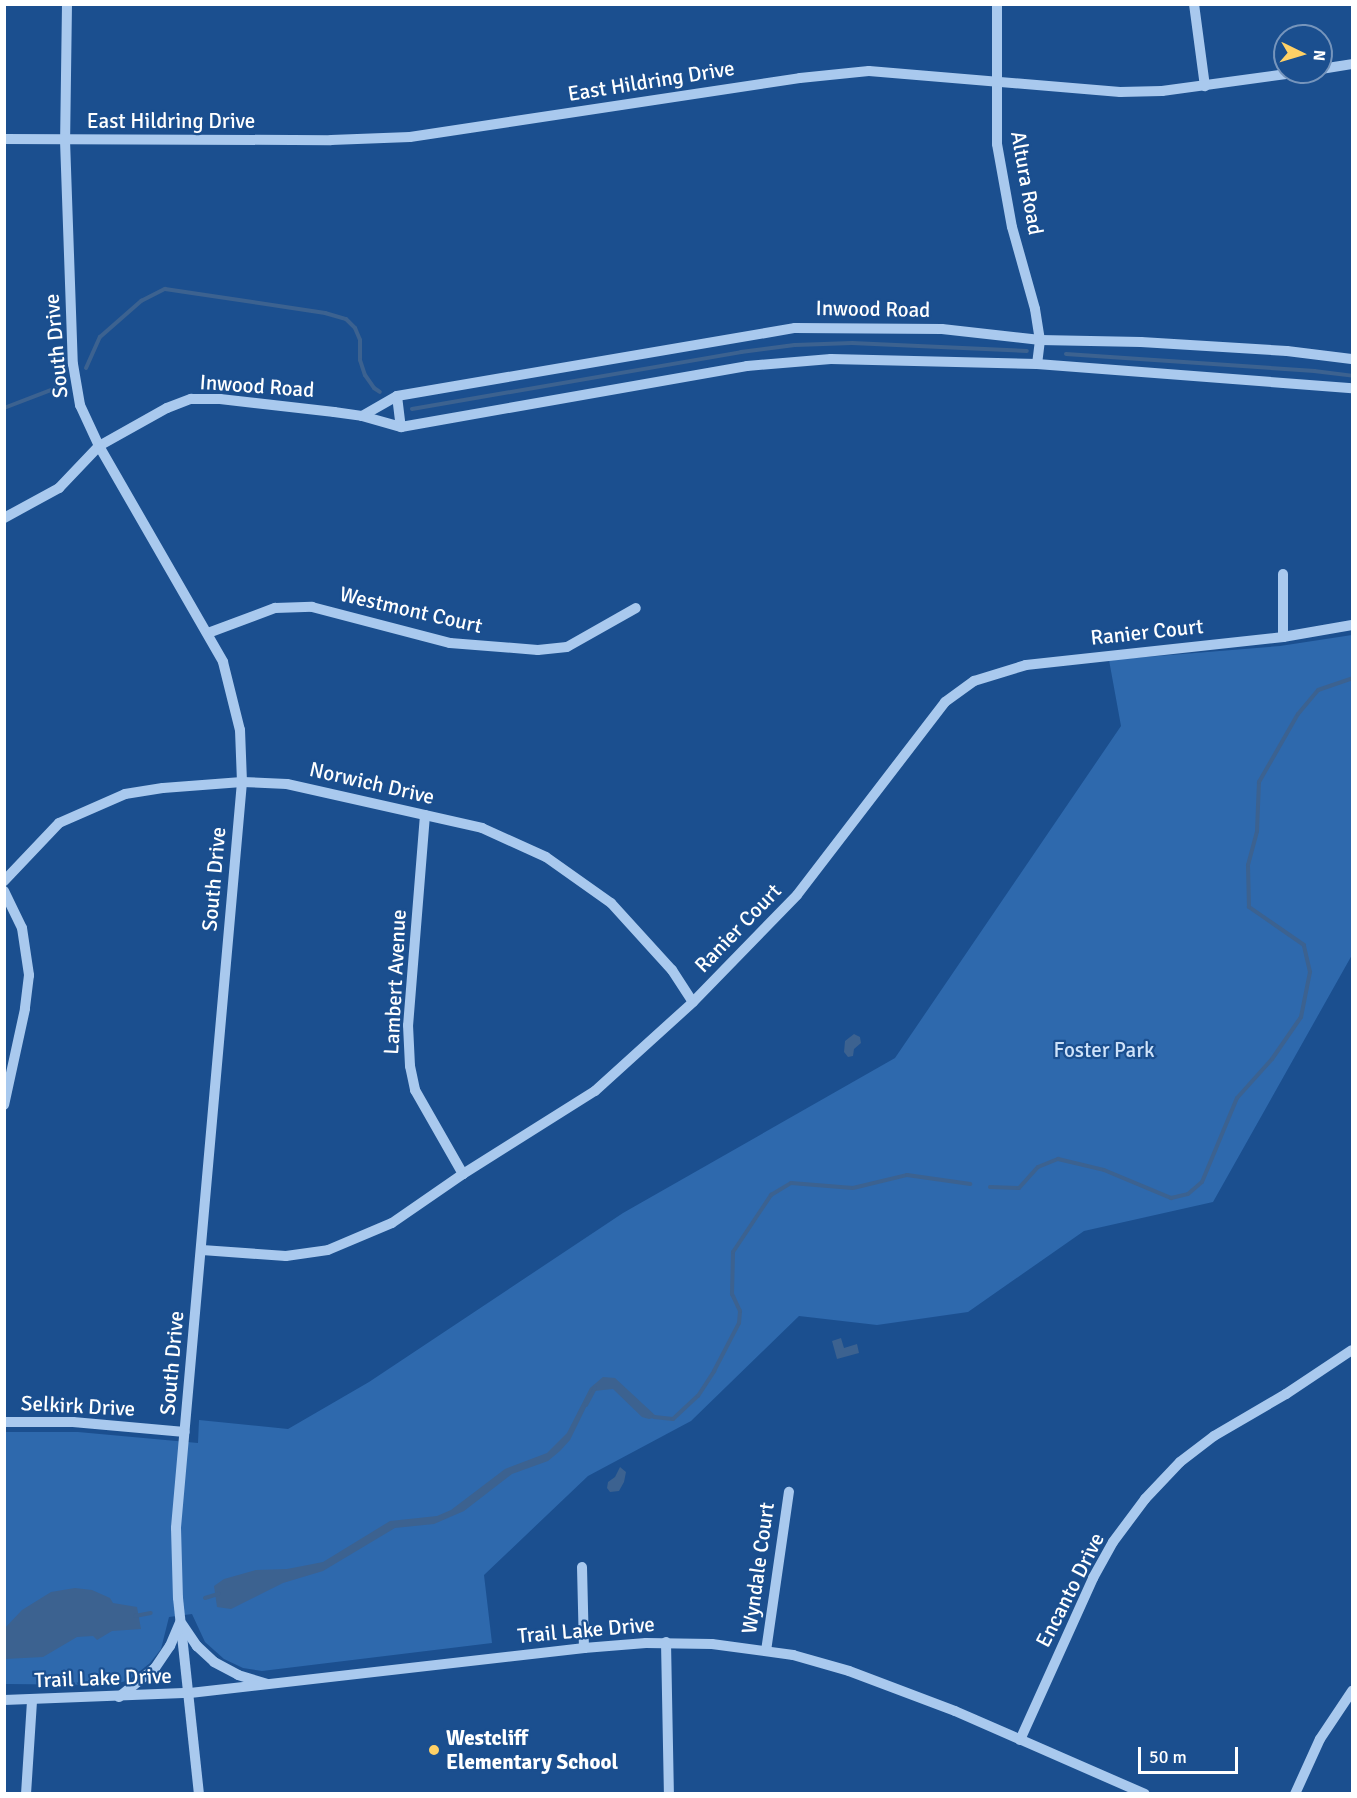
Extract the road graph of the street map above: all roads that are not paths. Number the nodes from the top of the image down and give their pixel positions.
1 (67, 4) edge
2 (997, 4) edge
3 (1194, 4) edge
4 (1353, 64) edge
5 (1333, 67) edge
6 (1273, 76) edge
7 (996, 80) junction
8 (1205, 87) junction
9 (4, 139) edge
10 (65, 140) junction
11 (1040, 340) junction
12 (1353, 359) edge
13 (1037, 364) junction
14 (1353, 388) edge
15 (397, 396) junction
16 (362, 416) junction
17 (401, 427) junction
18 (99, 446) junction
19 (4, 518) edge
20 (1283, 574) dead end
21 (636, 608) dead end
22 (1353, 625) edge
23 (208, 633) junction
24 (1283, 637) junction
25 (242, 782) junction
26 (425, 815) junction
27 (4, 881) edge
28 (4, 891) edge
29 (693, 1002) junction
30 (4, 1105) edge
31 (463, 1174) junction
32 (202, 1250) junction
33 (1353, 1350) edge
34 (4, 1422) edge
35 (185, 1432) junction
36 (789, 1492) dead end
37 (582, 1567) dead end
38 (180, 1622) junction
39 (666, 1642) junction
40 (584, 1648) junction
41 (766, 1651) junction
42 (270, 1685) junction
43 (1353, 1691) edge
44 (190, 1693) junction
45 (118, 1698) junction
46 (4, 1700) edge
47 (32, 1701) junction
48 (1020, 1740) junction
49 (26, 1794) edge
50 (199, 1794) edge
51 (669, 1794) edge
52 (1145, 1794) edge
53 (1295, 1794) edge

1 - 10 street, South Drive
2 - 7 street, Altura Road
3 - 8 street
4 - 5 street
6 - 8 street, East Hildring Drive
7 - 8 street, East Hildring Drive
7 - 10 street, East Hildring Drive
7 - 11 street, Altura Road
9 - 10 street, East Hildring Drive
10 - 18 street, South Drive
11 - 12 street, Inwood Road
11 - 13 street, Altura Road
11 - 15 street, Inwood Road
13 - 14 street, Inwood Road
13 - 17 street, Inwood Road
15 - 16 street, Inwood Road
15 - 17 street
16 - 17 street, Inwood Road
16 - 18 street, Inwood Road
18 - 19 street, Inwood Road
18 - 23 street, South Drive
20 - 24 street
21 - 23 street, Westmont Court
22 - 24 street, Ranier Court
23 - 25 street, South Drive
24 - 29 street, Ranier Court
25 - 26 street, Norwich Drive
25 - 27 street, Norwich Drive
25 - 32 street, South Drive
26 - 29 street, Norwich Drive
26 - 31 street, Lambert Avenue
28 - 30 street
29 - 31 street, Ranier Court
31 - 32 street, Ranier Court
32 - 35 street, South Drive
33 - 48 street, Encanto Drive
34 - 35 street, Selkirk Drive
35 - 38 street, South Drive
36 - 41 street, Wyndale Court
37 - 40 street
38 - 42 street
38 - 44 street, South Drive
38 - 45 street
39 - 40 street, Trail Lake Drive
39 - 41 street, Trail Lake Drive
39 - 51 street
40 - 42 street, Trail Lake Drive
41 - 48 street, Trail Lake Drive
42 - 44 street, Trail Lake Drive
43 - 53 street
44 - 45 street, Trail Lake Drive
44 - 50 street, South Drive
45 - 47 street, Trail Lake Drive
46 - 47 street, Trail Lake Drive
47 - 49 street
48 - 52 street, Trail Lake Drive

